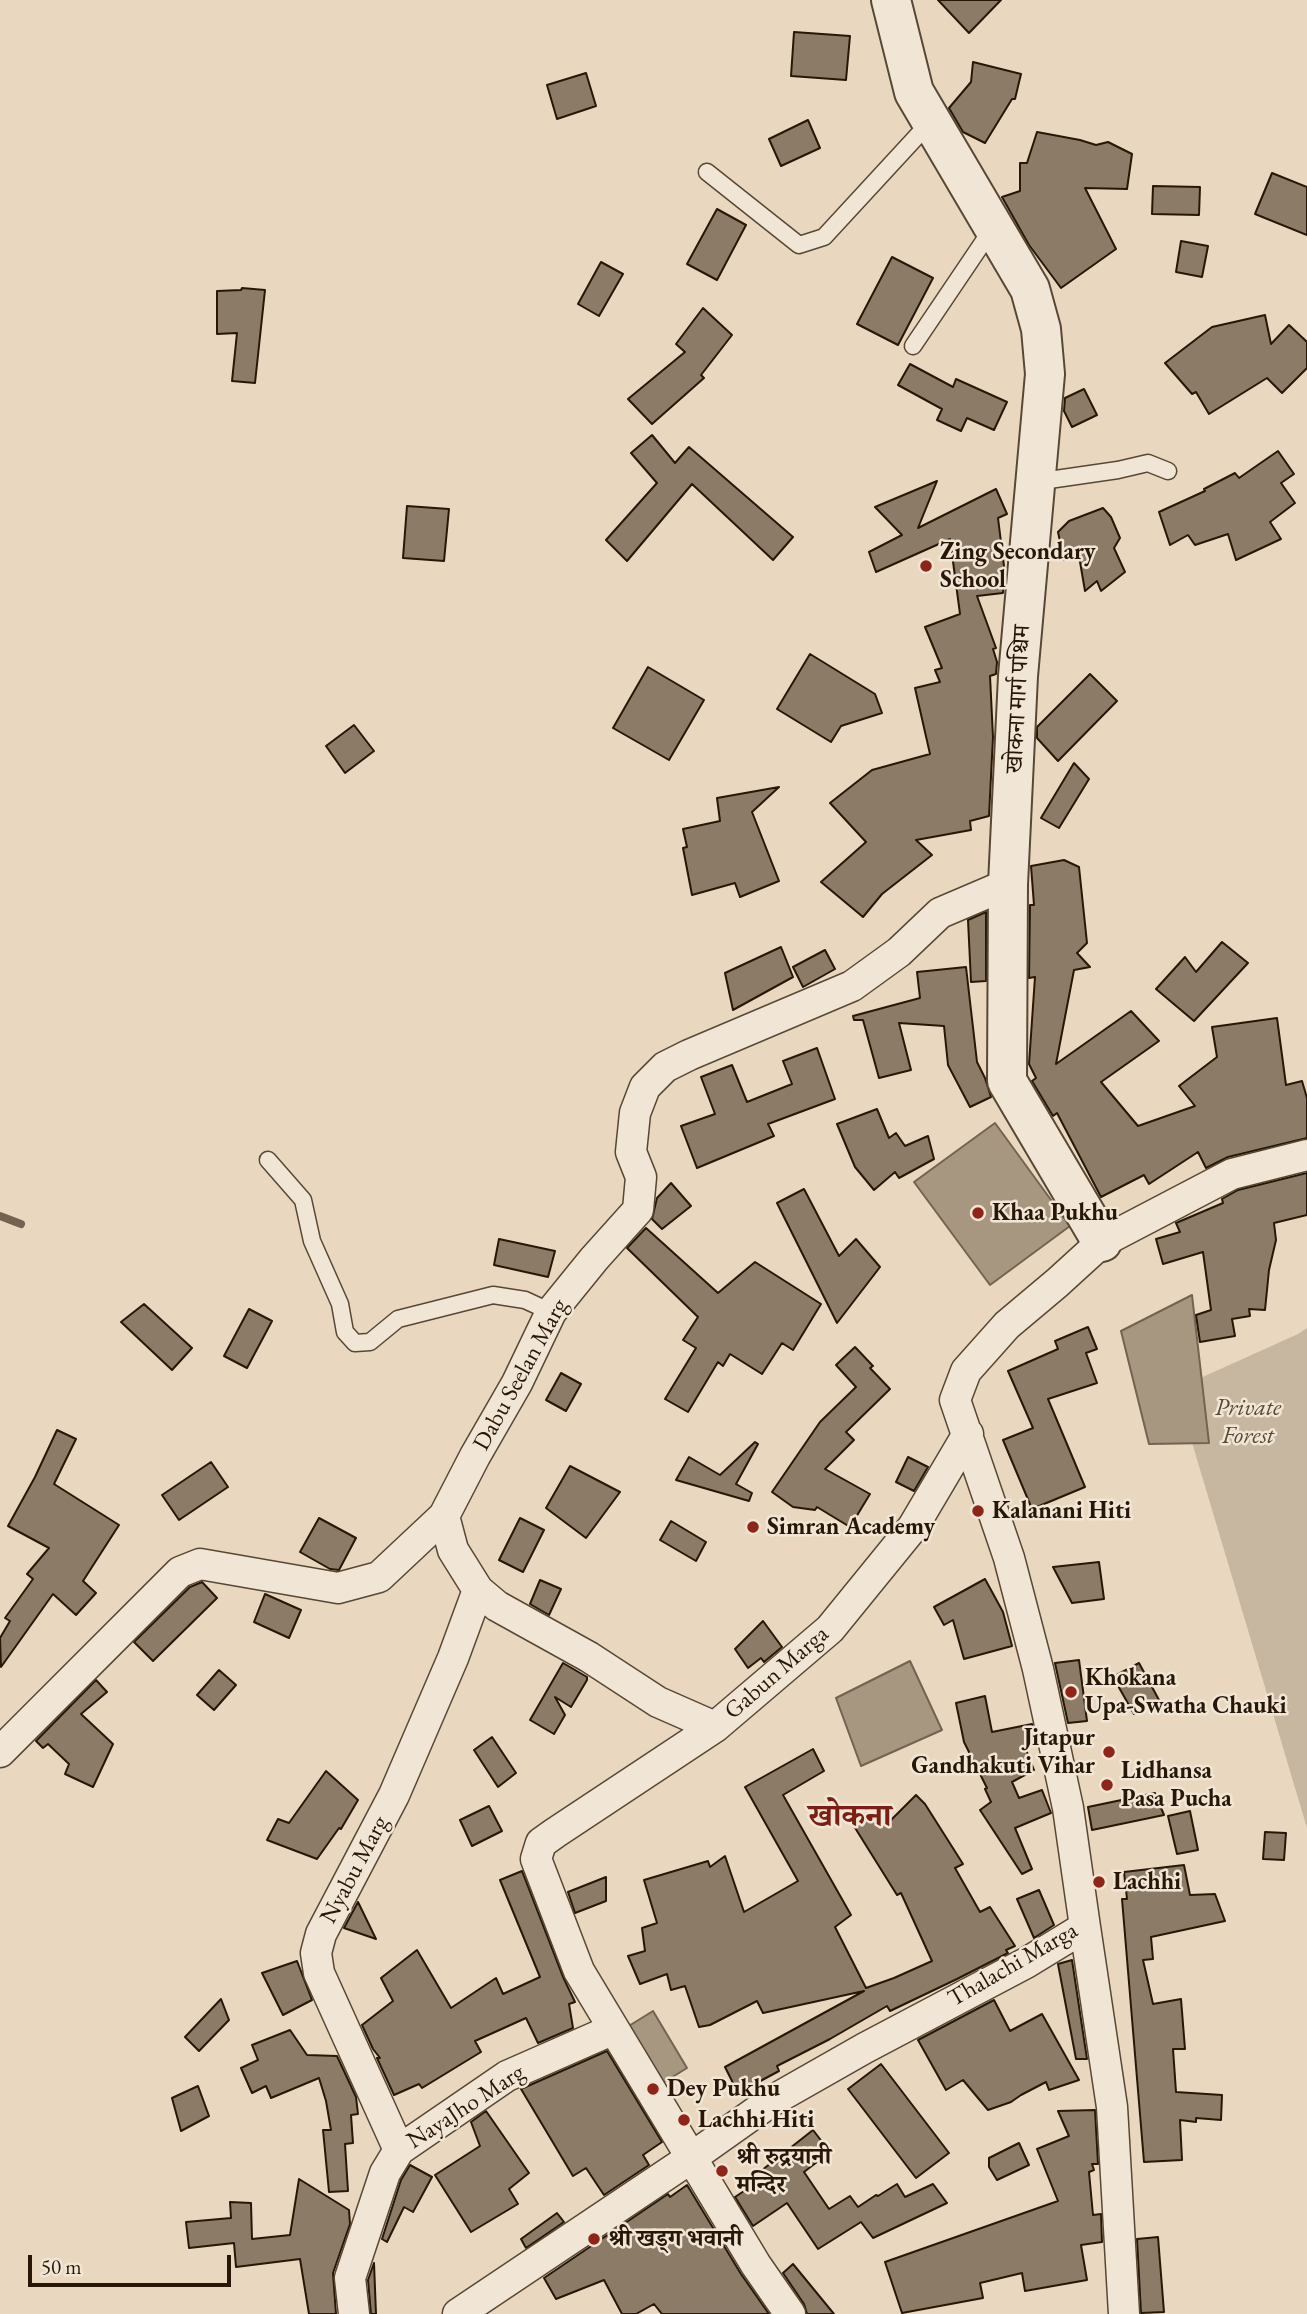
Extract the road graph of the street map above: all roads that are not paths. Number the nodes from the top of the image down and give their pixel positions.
1 (891, 0) edge
2 (931, 121) junction
3 (707, 172) dead end
4 (994, 227) junction
5 (913, 346) dead end
6 (1168, 471) dead end
7 (1035, 482) junction
8 (1008, 884) junction
9 (1307, 1155) edge
10 (268, 1160) dead end
11 (1102, 1241) junction
12 (551, 1312) junction
13 (968, 1434) junction
14 (444, 1516) junction
15 (478, 1590) junction
16 (715, 1727) junction
17 (0, 1752) edge
18 (1086, 1927) junction
19 (614, 2029) junction
20 (399, 2150) junction
21 (691, 2158) junction
22 (354, 2314) edge
23 (458, 2314) edge
24 (790, 2314) edge
25 (1124, 2314) edge

1 - 2 street, खोकना मार्ग पश्चिम
2 - 3 lane
2 - 4 street, खोकना मार्ग पश्चिम
4 - 5 lane
4 - 7 street, खोकना मार्ग पश्चिम
6 - 7 lane
7 - 8 street, खोकना मार्ग पश्चिम
8 - 11 street, खोकना मार्ग पश्चिम
8 - 12 street, Dabu Seelan Marg
9 - 11 street, Thalachi Marga
10 - 12 lane
11 - 13 street, Thalachi Marga
12 - 14 street, Dabu Seelan Marg
13 - 16 street, Gabun Marga
13 - 18 street, Thalachi Marga
14 - 15 street
14 - 17 street, Dabu Seelan Marg
15 - 16 street
15 - 20 street, Nyabu Marg
16 - 19 street, Gabun Marga
18 - 21 street, Thalachi Marga
18 - 25 street
19 - 20 street, NayaJho Marg
19 - 21 street
20 - 22 street, NayaJho Marg
21 - 23 street, Thalachi Marga
21 - 24 street

